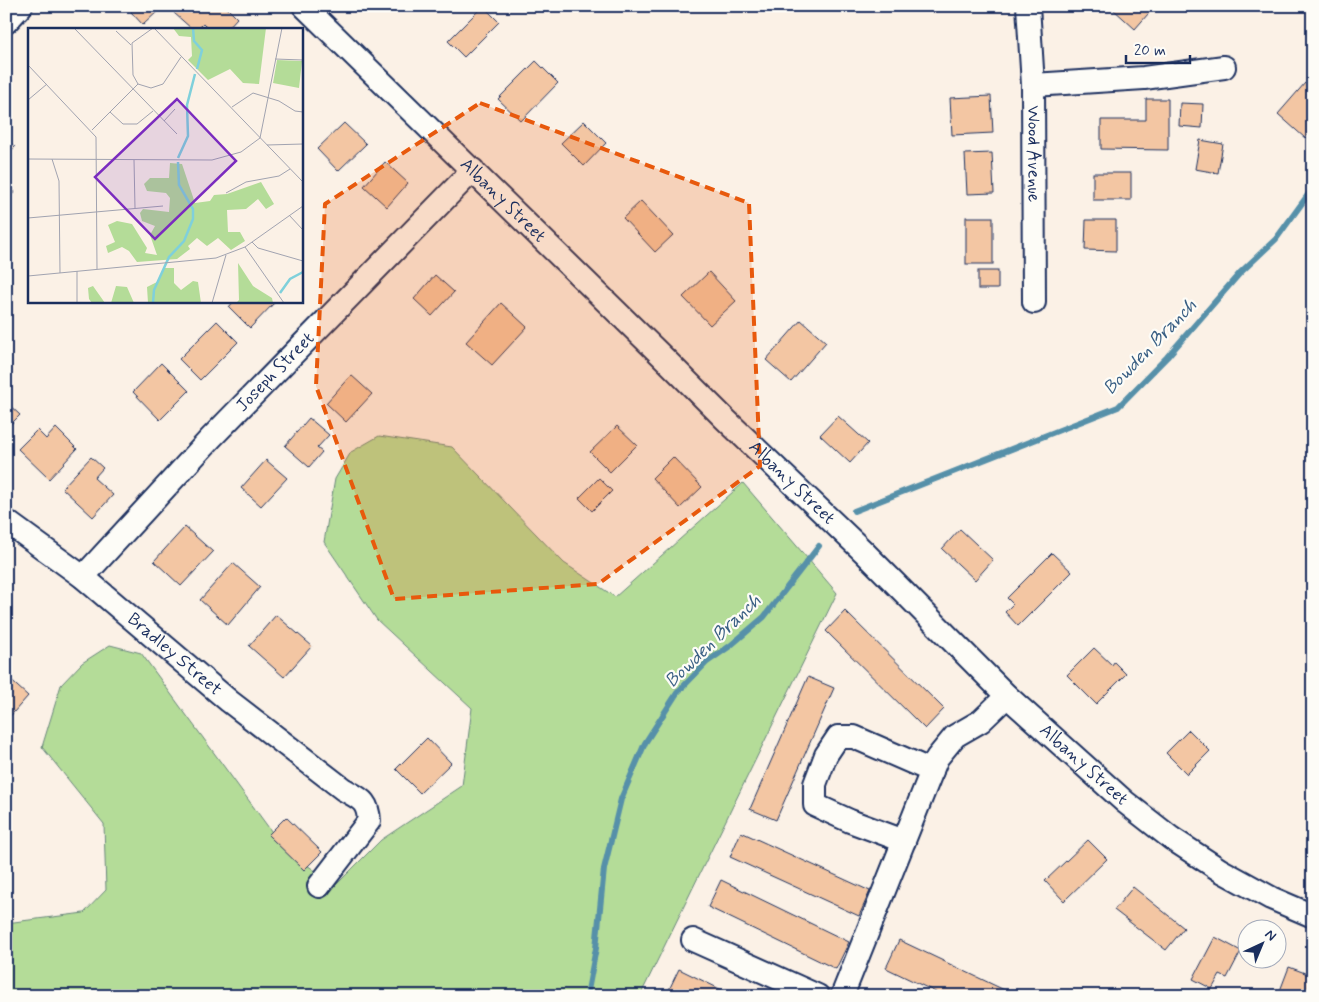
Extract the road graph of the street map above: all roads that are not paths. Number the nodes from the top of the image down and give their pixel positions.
1 (21, 6) edge
2 (304, 6) edge
3 (1028, 6) edge
4 (6, 22) edge
5 (1224, 67) dead end
6 (1033, 85) junction
7 (473, 170) junction
8 (1034, 302) dead end
9 (6, 520) edge
10 (83, 576) junction
11 (1007, 696) junction
12 (932, 771) junction
13 (904, 841) junction
14 (318, 886) dead end
15 (1313, 916) edge
16 (693, 940) dead end
17 (848, 993) edge
18 (818, 996) edge

1 - 4 street
2 - 7 street, Albany Street
3 - 6 street, Wood Avenue
5 - 6 street
6 - 8 street, Wood Avenue
7 - 10 street, Joseph Street
7 - 11 street, Albany Street
9 - 10 street, Bradley Street
10 - 14 street, Bradley Street
11 - 12 street
11 - 15 street, Albany Street
12 - 13 street
12 - 13 street
13 - 17 street
16 - 18 street

